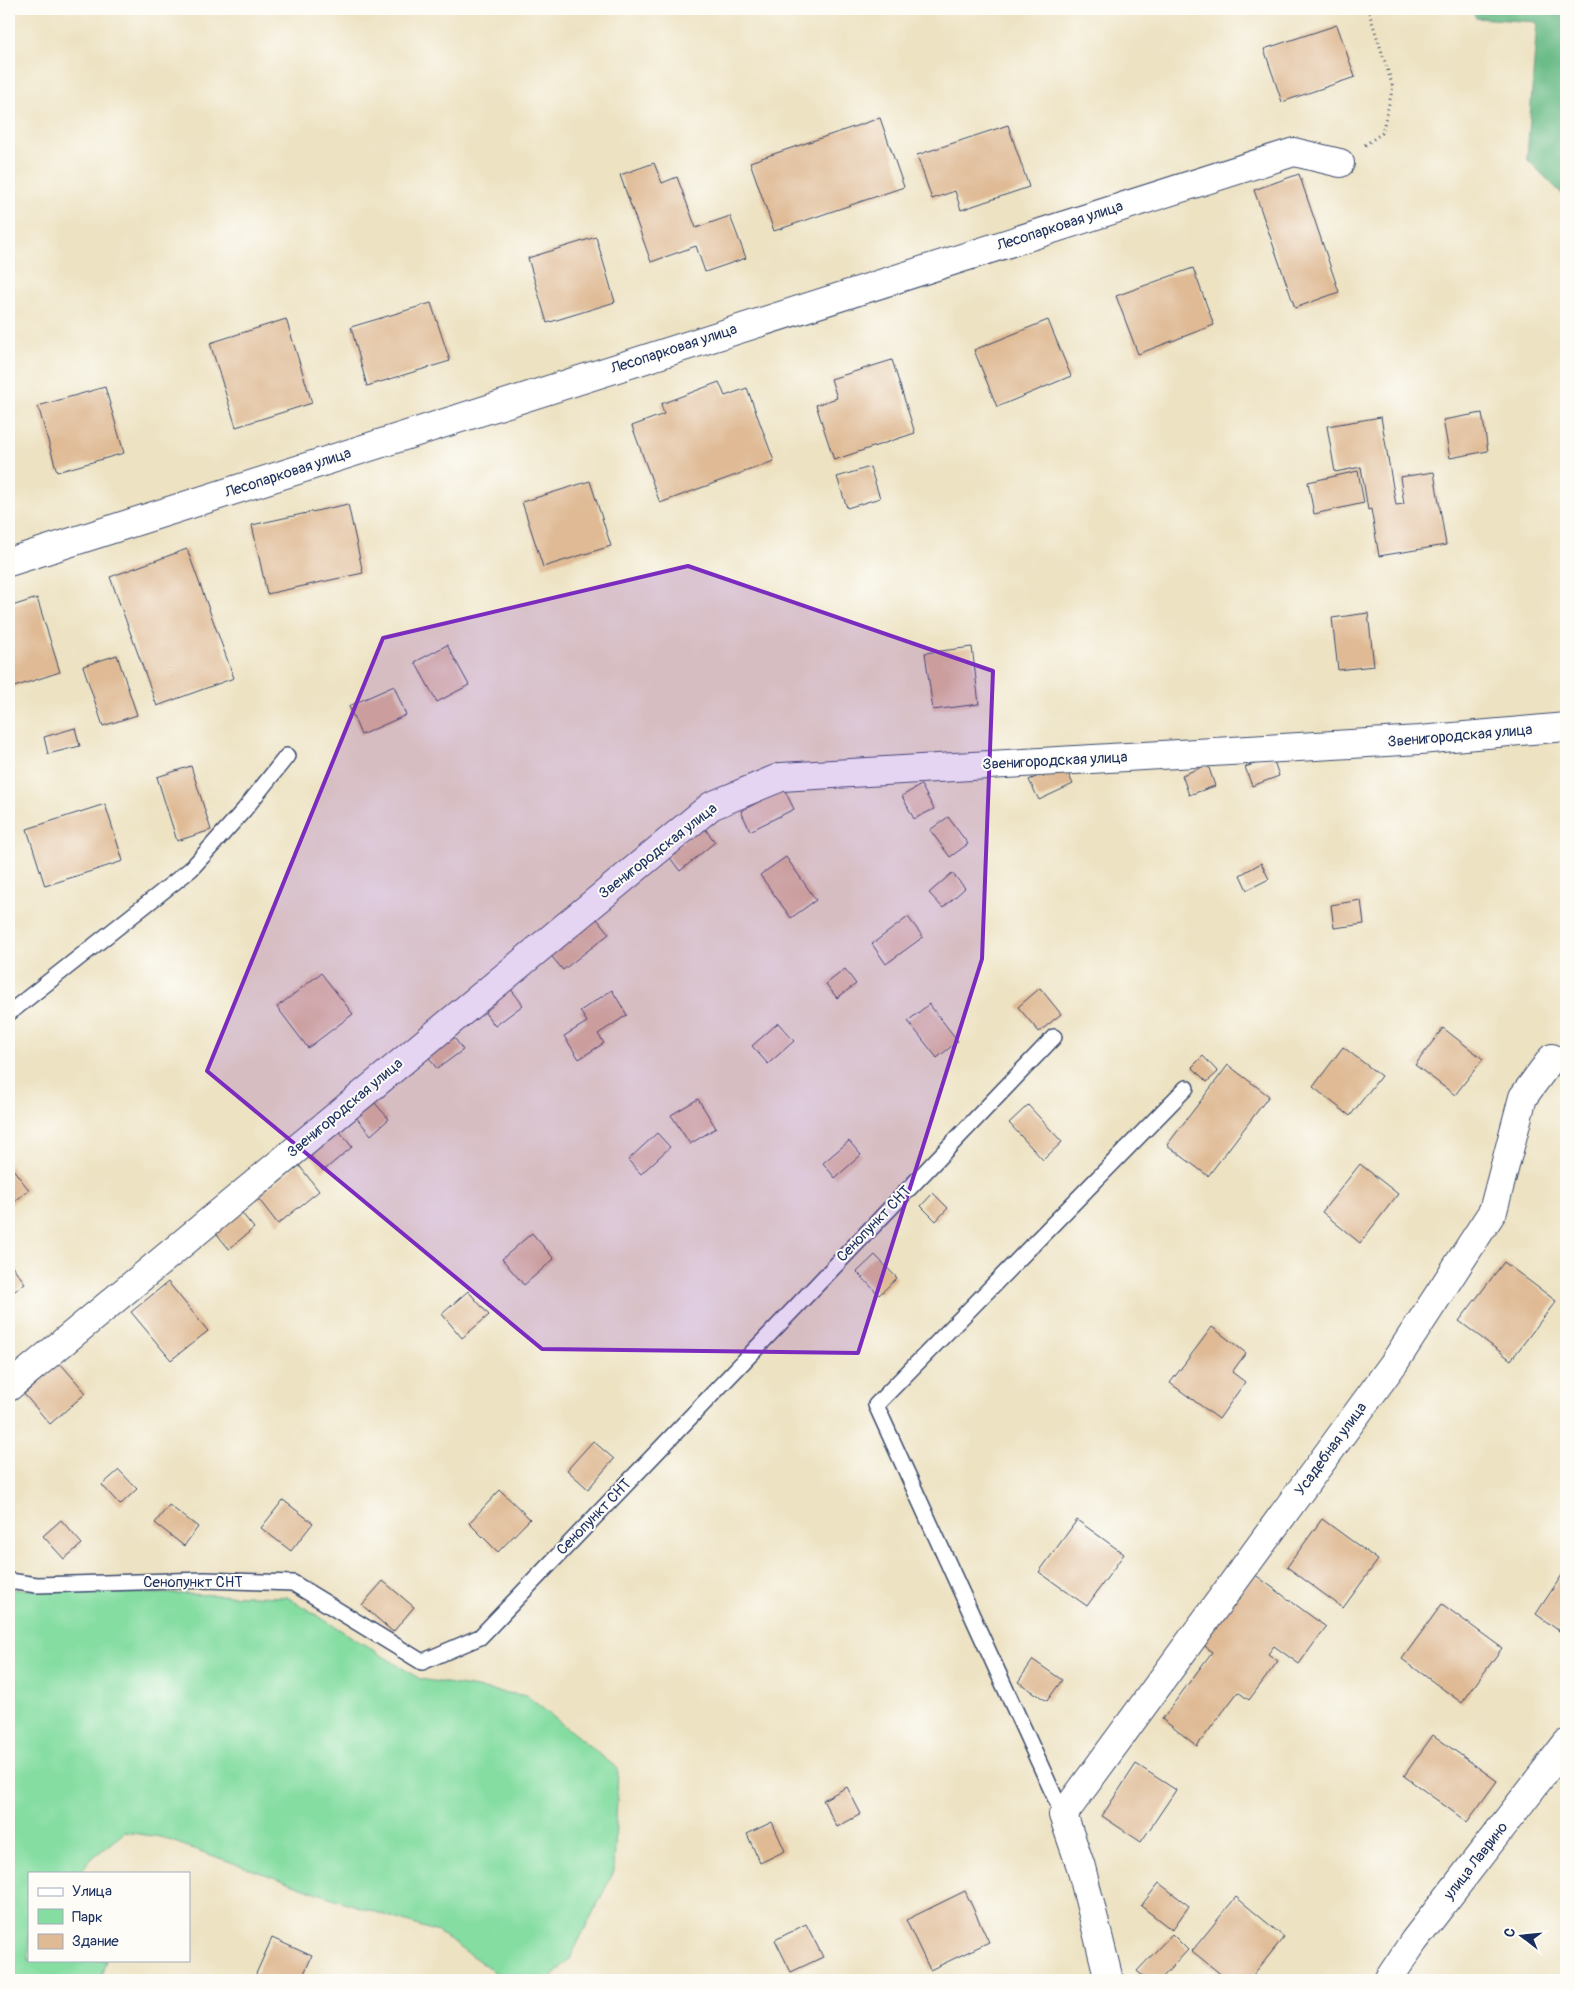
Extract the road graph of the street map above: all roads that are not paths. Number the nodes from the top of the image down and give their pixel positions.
1 (1340, 162) road end
2 (9, 562) edge
3 (1566, 727) edge
4 (287, 756) dead end
5 (9, 1013) edge
6 (1054, 1037) dead end
7 (1552, 1058) dead end
8 (1186, 1088) dead end
9 (9, 1387) edge
10 (9, 1581) edge
11 (1566, 1744) edge
12 (1063, 1815) junction
13 (1109, 1980) edge
14 (1388, 1980) edge

1 - 2 street, Лесопарковая улица
3 - 9 street, Звенигородская улица
4 - 5 lane
6 - 10 lane, Сенопункт СНТ
7 - 12 street, Усадебная улица
8 - 12 lane
11 - 14 street, улица Лаврино
12 - 13 street

